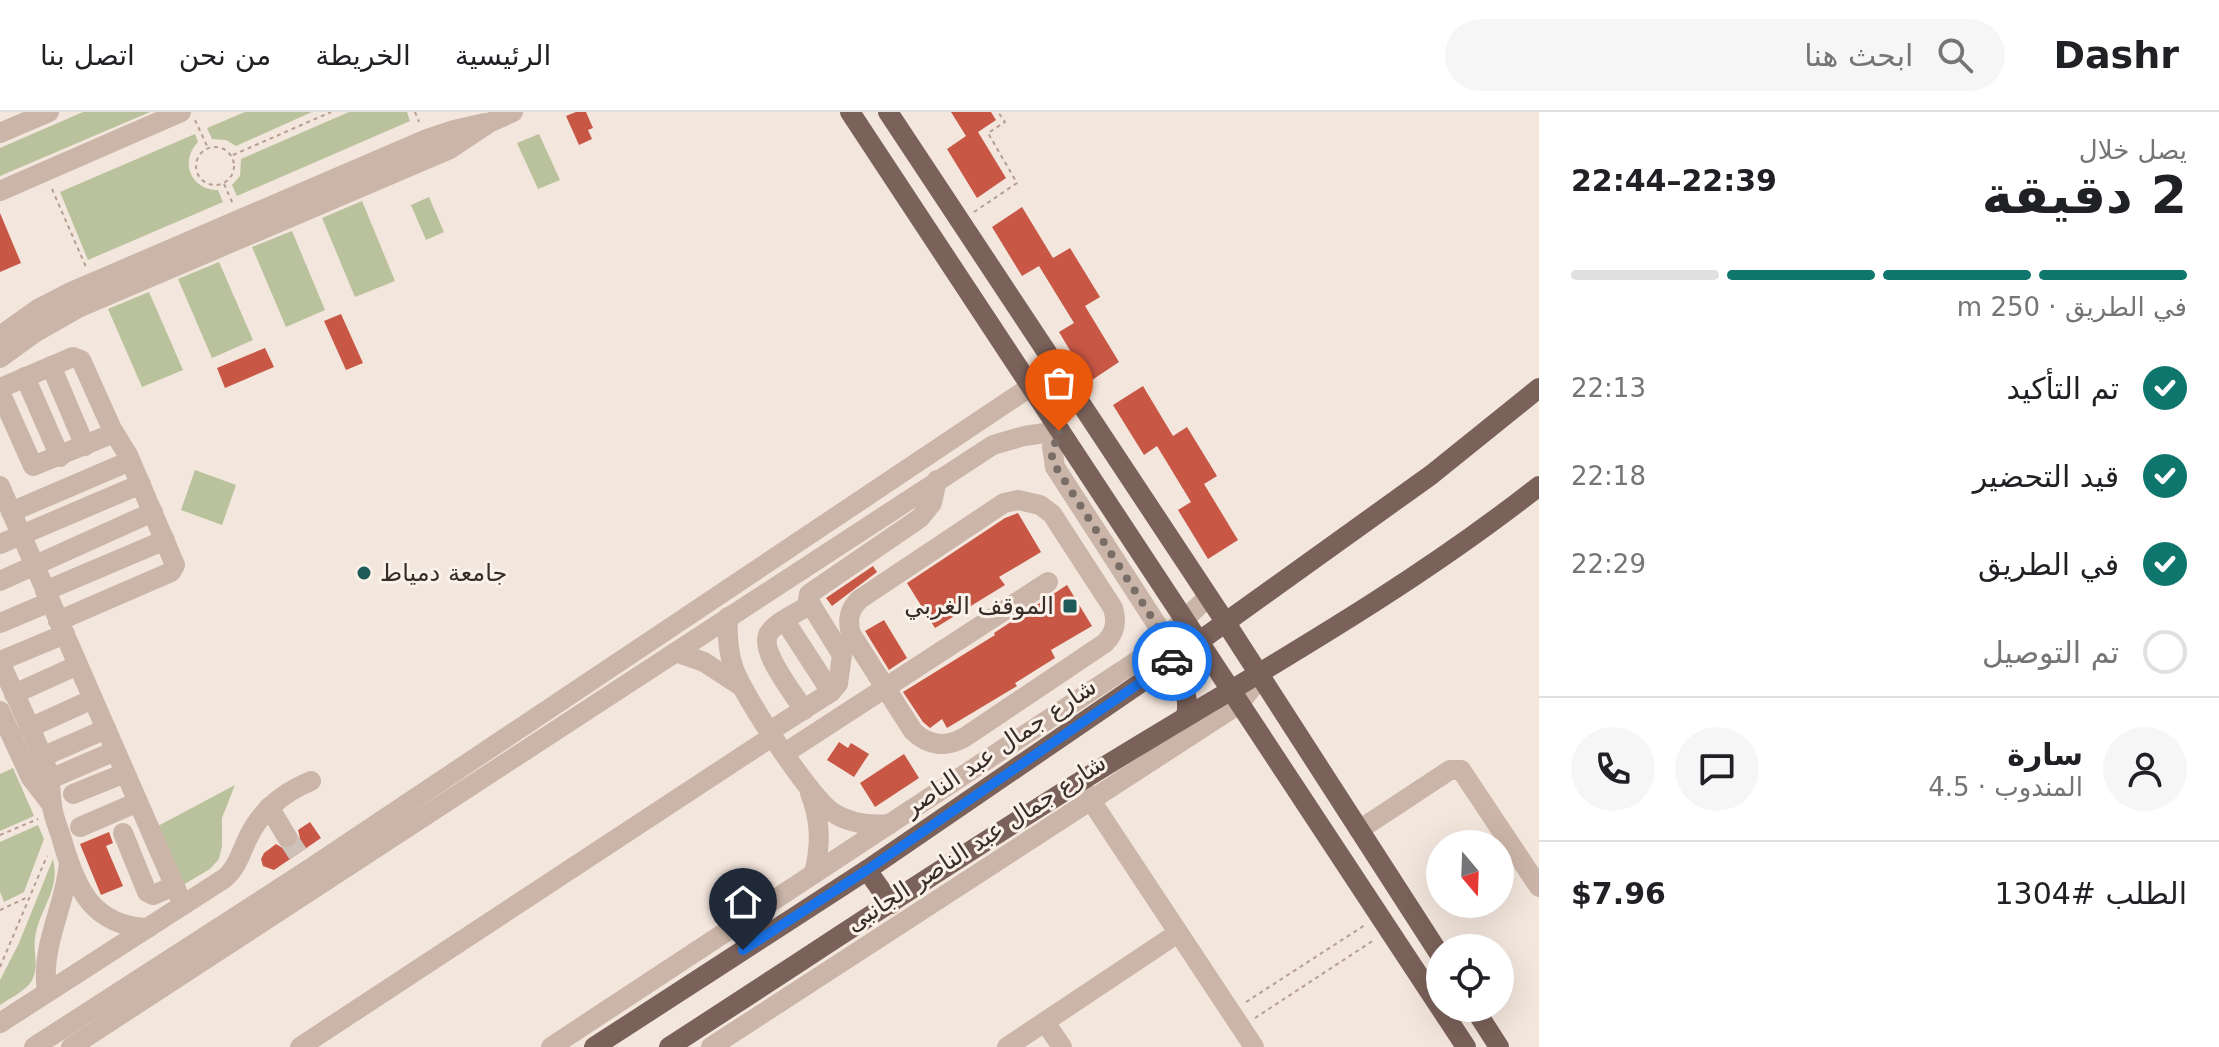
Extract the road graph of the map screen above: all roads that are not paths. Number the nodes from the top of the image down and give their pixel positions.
1 (49, 112) edge
2 (181, 112) edge
3 (513, 112) edge
4 (850, 112) edge
5 (888, 112) edge
6 (489, 123) junction
7 (0, 133) edge
8 (0, 191) edge
9 (0, 336) edge
10 (0, 358) edge
11 (51, 366) junction
12 (25, 377) junction
13 (1030, 387) junction
14 (1539, 388) edge
15 (0, 390) edge
16 (114, 433) junction
17 (1060, 433) junction
18 (85, 446) junction
19 (60, 457) junction
20 (130, 461) junction
21 (937, 480) junction
22 (141, 484) junction
23 (1539, 486) edge
24 (5, 503) edge
25 (153, 512) junction
26 (1085, 513) junction
27 (1061, 528) junction
28 (21, 535) junction
29 (165, 540) junction
30 (845, 541) junction
31 (0, 544) edge
32 (857, 560) junction
33 (35, 565) junction
34 (0, 581) edge
35 (1048, 582) dead end
36 (1208, 597) junction
37 (811, 604) junction
38 (55, 612) junction
39 (728, 617) junction
40 (1184, 620) junction
41 (785, 621) junction
42 (0, 623) edge
43 (1226, 623) junction
44 (1166, 638) junction
45 (1198, 643) junction
46 (676, 652) junction
47 (1177, 657) junction
48 (0, 662) edge
49 (78, 665) junction
50 (1258, 672) junction
51 (1155, 673) junction
52 (742, 688) junction
53 (885, 688) junction
54 (831, 692) junction
55 (14, 694) junction
56 (1234, 697) junction
57 (93, 699) junction
58 (804, 710) junction
59 (0, 711) edge
60 (1186, 716) junction
61 (29, 728) junction
62 (106, 729) junction
63 (776, 740) junction
64 (115, 751) junction
65 (42, 757) junction
66 (125, 773) junction
67 (50, 779) junction
68 (311, 781) dead end
69 (1078, 782) junction
70 (809, 789) junction
71 (73, 794) dead end
72 (1090, 800) junction
73 (138, 802) junction
74 (269, 807) junction
75 (52, 808) junction
76 (891, 824) junction
77 (80, 827) dead end
78 (1359, 830) junction
79 (123, 833) dead end
80 (303, 861) junction
81 (69, 863) junction
82 (867, 870) junction
83 (814, 874) junction
84 (1539, 887) edge
85 (179, 896) junction
86 (891, 904) junction
87 (148, 928) junction
88 (1178, 933) junction
89 (1426, 934) edge
90 (816, 952) junction
91 (828, 970) junction
92 (47, 992) junction
93 (1045, 1022) junction
94 (1483, 1022) edge
95 (0, 1023) edge
96 (733, 1041) edge
97 (34, 1047) edge
98 (71, 1047) edge
99 (300, 1047) edge
100 (551, 1047) edge
101 (594, 1047) edge
102 (669, 1047) edge
103 (711, 1047) edge
104 (1007, 1047) edge
105 (1062, 1047) edge
106 (1254, 1047) edge
107 (1466, 1047) edge
108 (1499, 1047) edge

1 - 7 street
2 - 8 street
3 - 6 street
4 - 13 main road
5 - 36 main road
6 - 9 street
6 - 10 street
11 - 12 street
11 - 16 street
11 - 18 street
12 - 15 street
12 - 19 street
13 - 17 main road
13 - 80 street
14 - 43 main road, شارع جمال عبد الناصر
15 - 19 street
16 - 18 street
16 - 20 street
17 - 21 street
17 - 26 street
17 - 40 main road
18 - 19 street
20 - 22 street
20 - 24 street
21 - 30 street
21 - 32 street
22 - 25 street
22 - 28 street
23 - 50 main road
24 - 28 street
25 - 29 street
25 - 33 street
26 - 27 street
26 - 44 street
27 - 53 street
27 - 53 street
28 - 31 street
28 - 33 street
29 - 38 street
29 - 38 street
30 - 32 street
30 - 39 street
32 - 37 street
33 - 34 street
33 - 38 street
35 - 53 street
36 - 40 street
36 - 43 main road
37 - 41 street
37 - 54 street
38 - 42 street
38 - 48 street
38 - 49 street
39 - 46 street
39 - 52 street
40 - 44 street
40 - 45 main road
41 - 54 street
41 - 58 street
43 - 45 main road, شارع جمال عبد الناصر
43 - 50 main road
44 - 47 street
44 - 76 street
45 - 47 main road, شارع جمال عبد الناصر
45 - 56 main road
46 - 52 street
46 - 80 street
47 - 51 main road, شارع جمال عبد الناصر
48 - 55 street
49 - 55 street
49 - 57 street
50 - 56 main road
50 - 78 main road
51 - 60 main road
51 - 82 main road, شارع جمال عبد الناصر
52 - 63 street
53 - 63 street
54 - 58 street
55 - 61 street
56 - 60 main road
56 - 72 street, شارع جمال عبد الناصر الجانبى
56 - 107 main road
57 - 61 street
57 - 62 street
58 - 63 street
59 - 75 street
60 - 69 main road
61 - 65 street
62 - 64 street
62 - 65 street
63 - 70 street
63 - 99 street
64 - 66 street
64 - 67 street
65 - 67 street
66 - 71 street
66 - 73 street
67 - 75 street
68 - 74 street
69 - 72 street
69 - 86 main road
70 - 76 street
70 - 83 street
72 - 88 street
72 - 91 street, شارع جمال عبد الناصر الجانبى
73 - 77 street
73 - 85 street
74 - 80 street
74 - 85 street
75 - 81 street
76 - 83 street
78 - 84 street
78 - 89 main road
79 - 85 street
80 - 97 street
80 - 98 street
81 - 87 street
81 - 92 street
82 - 86 main road
82 - 101 main road, شارع جمال عبد الناصر
83 - 100 street
85 - 87 street
86 - 90 main road
87 - 92 street
88 - 93 street
88 - 106 street
90 - 91 main road
90 - 102 main road
91 - 96 street, شارع جمال عبد الناصر الجانبى
92 - 95 street
93 - 104 street
93 - 105 street
94 - 108 main road
96 - 103 street, شارع جمال عبد الناصر الجانبى

